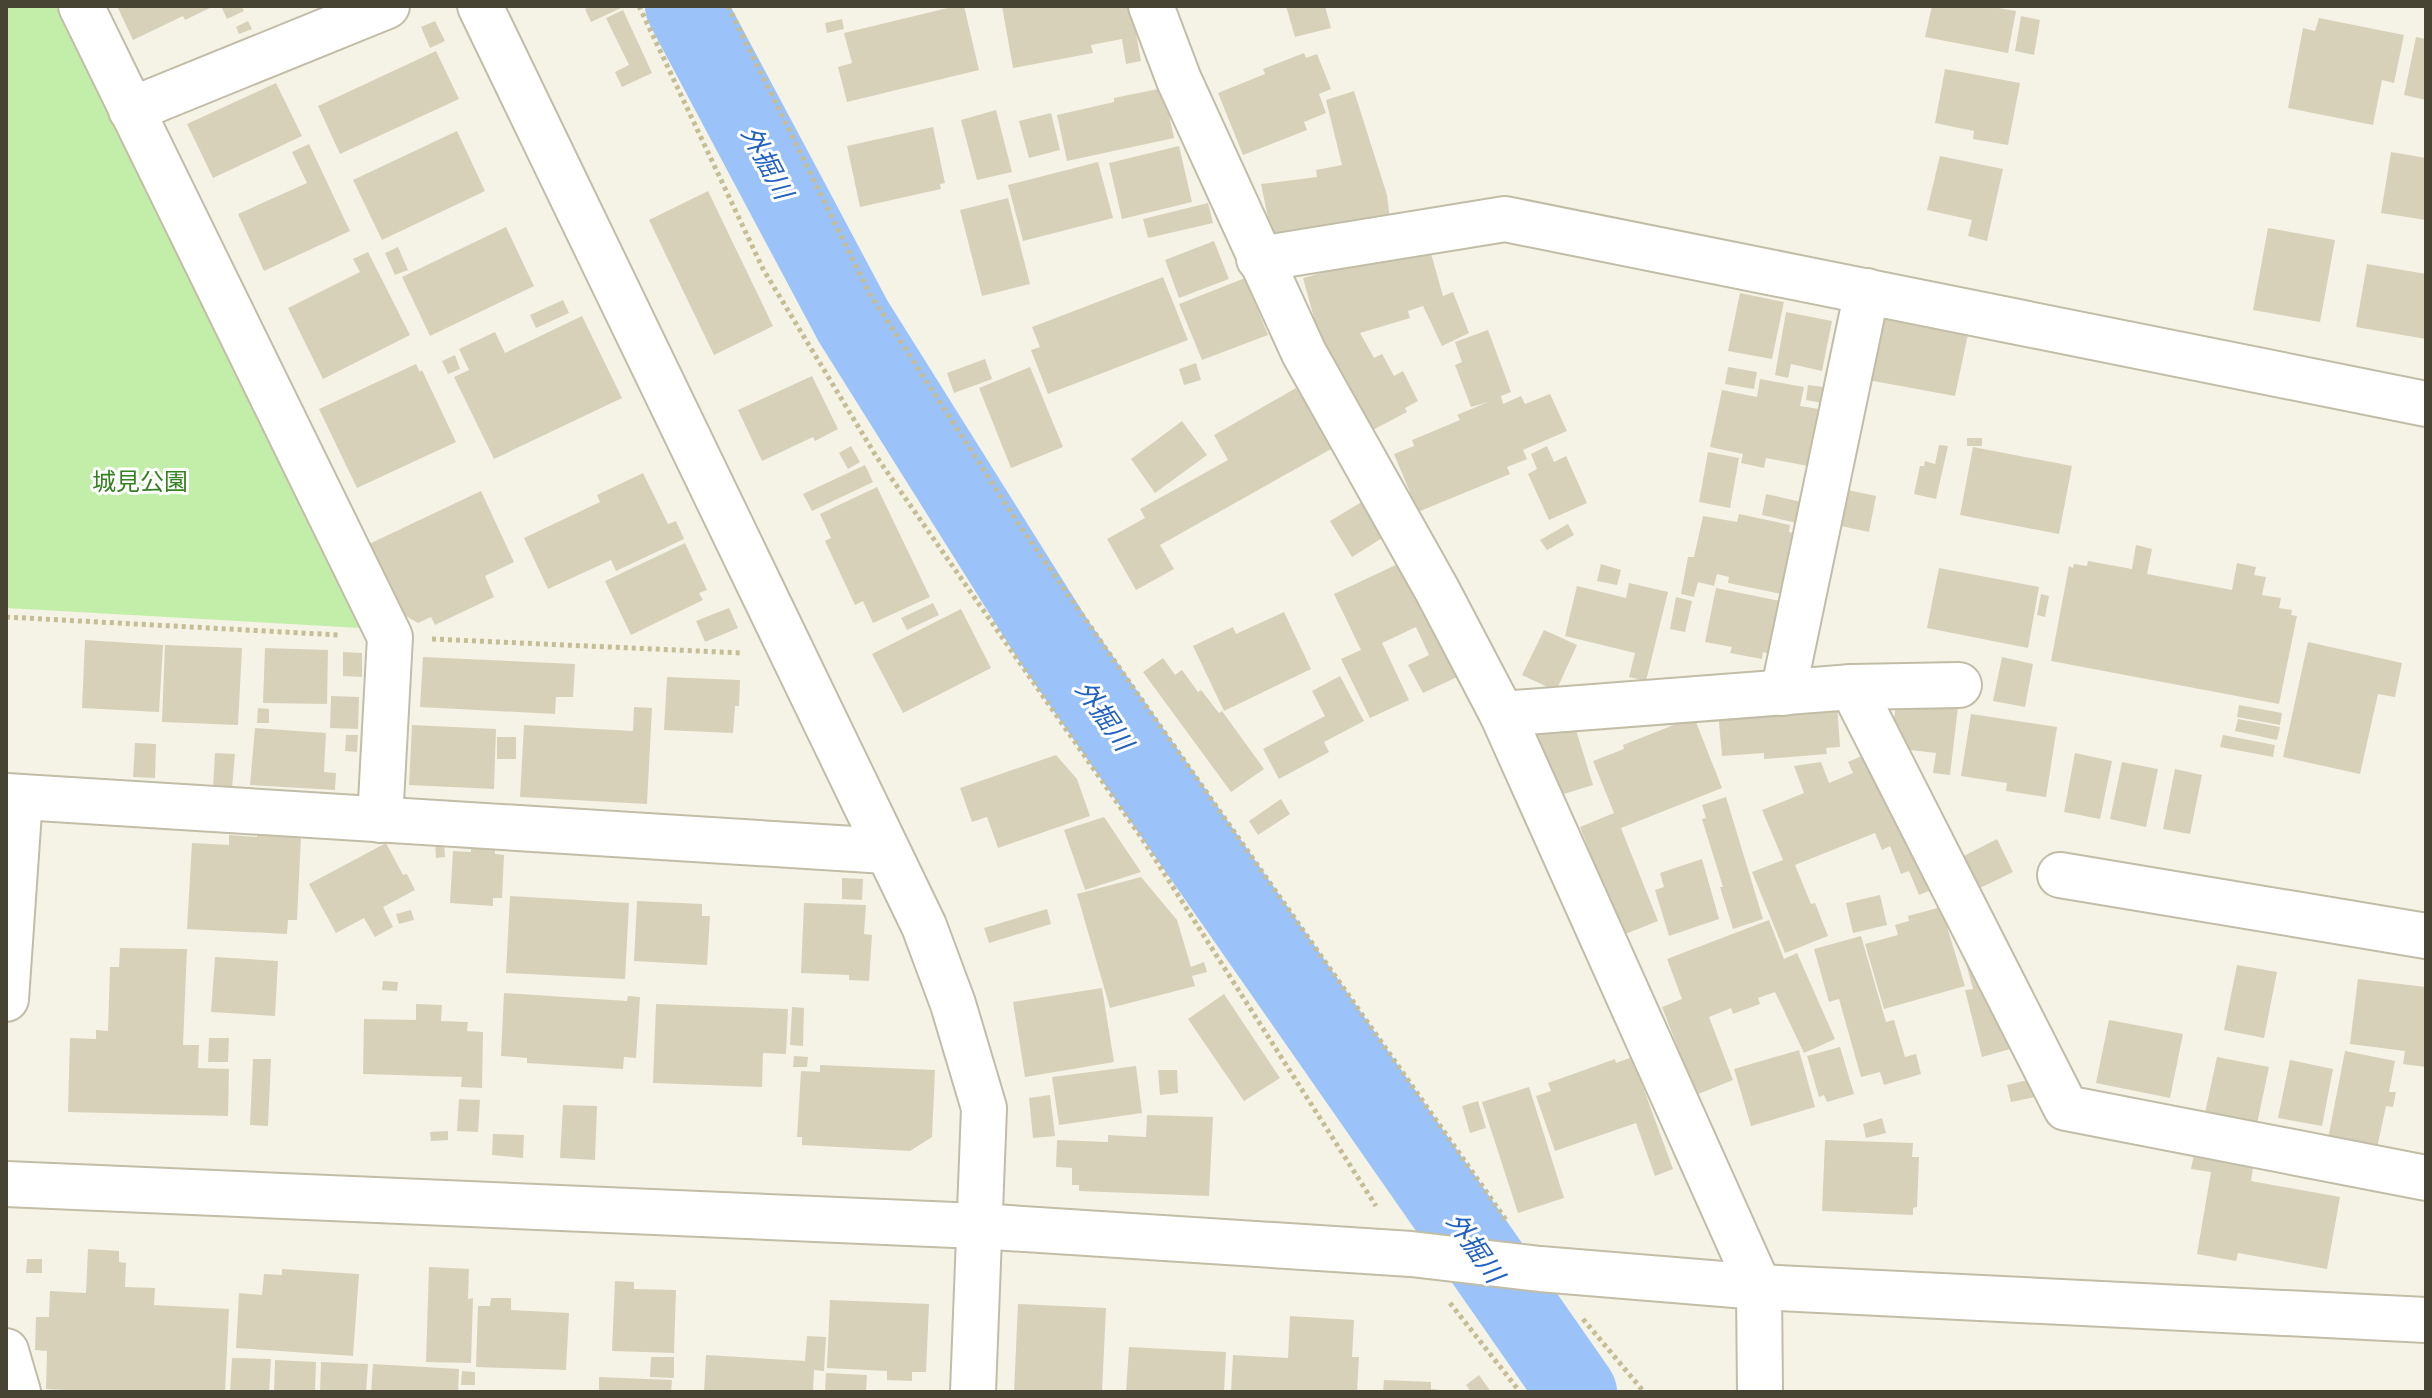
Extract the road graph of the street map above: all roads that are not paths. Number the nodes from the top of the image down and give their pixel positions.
1 (81, 6) edge
2 (387, 6) edge
3 (480, 6) edge
4 (1151, 6) edge
5 (131, 110) junction
6 (1259, 259) junction
7 (1867, 291) junction
8 (2426, 404) edge
9 (1959, 685) dead end
10 (1852, 687) junction
11 (1783, 693) junction
12 (1502, 714) junction
13 (13, 796) edge
14 (380, 820) junction
15 (886, 851) junction
16 (2060, 875) dead end
17 (2426, 936) edge
18 (6, 999) edge
19 (2426, 1178) edge
20 (6, 1184) edge
21 (978, 1226) junction
22 (1759, 1287) junction
23 (2426, 1320) edge
24 (6, 1351) edge
25 (18, 1392) edge
26 (973, 1392) edge
27 (1760, 1392) edge

1 - 5 street
2 - 5 street
3 - 15 street
4 - 6 street
5 - 14 street
6 - 7 street
6 - 12 street
7 - 8 street
7 - 11 street
9 - 10 street
10 - 11 street
10 - 19 street
11 - 12 street
12 - 22 street
13 - 14 street
13 - 18 street
14 - 15 street
15 - 21 street
16 - 17 street
20 - 21 street
21 - 22 street
21 - 26 street
22 - 23 street
22 - 27 street
24 - 25 street

